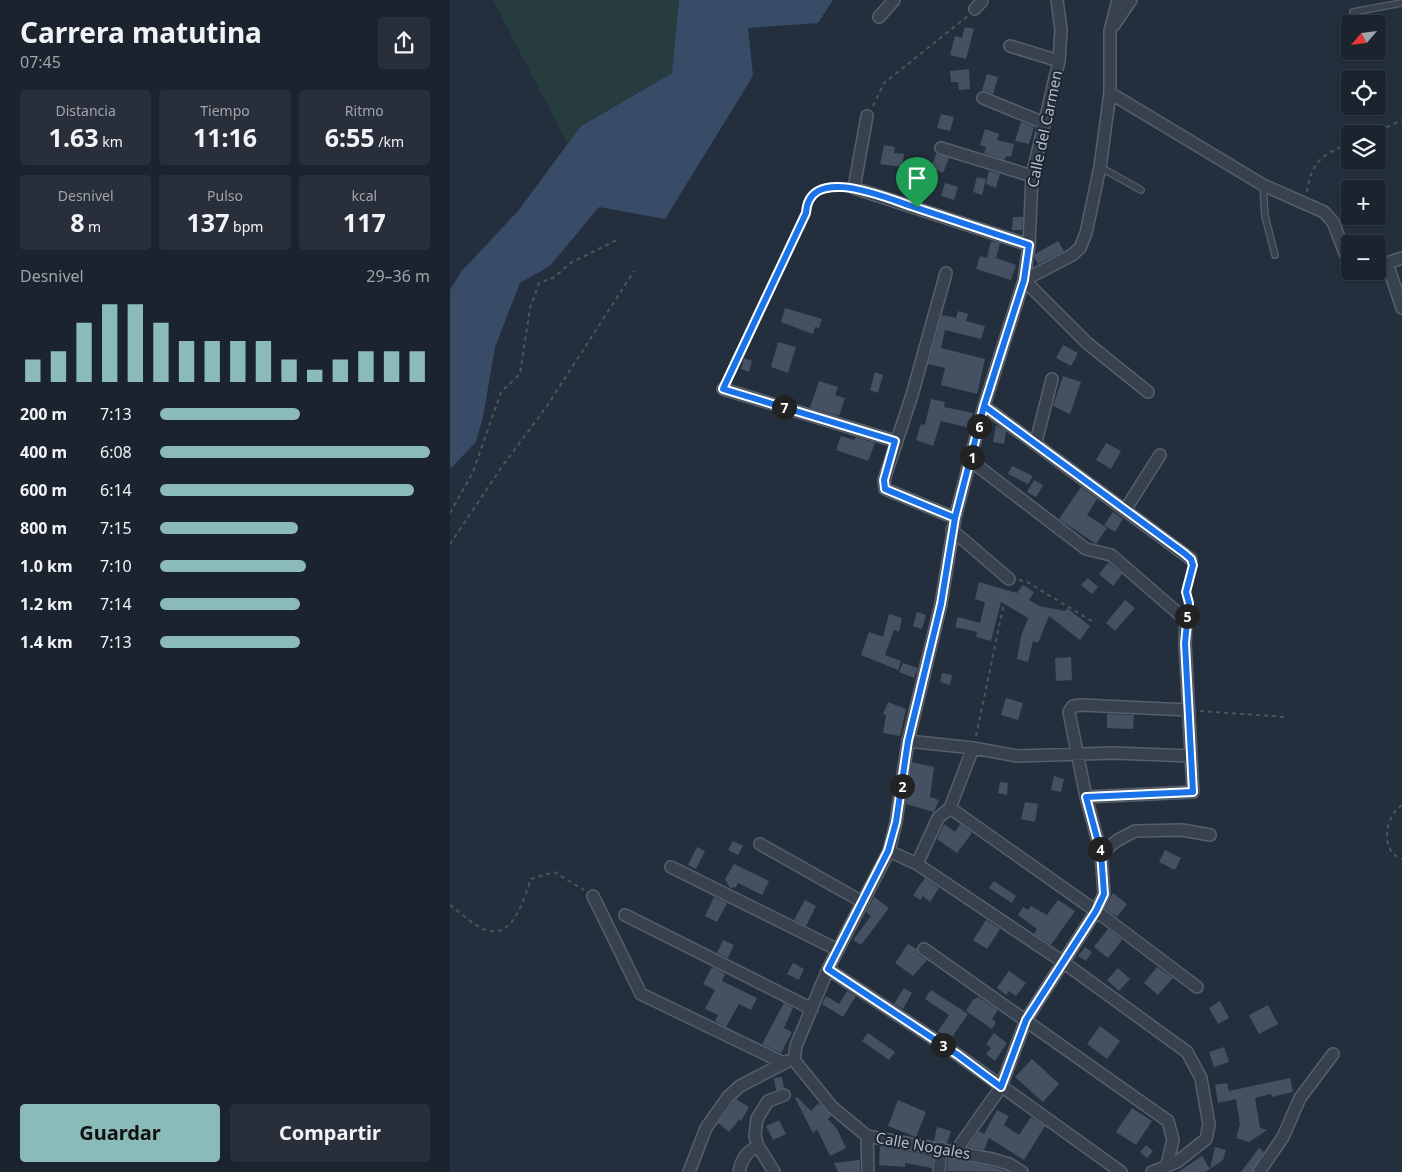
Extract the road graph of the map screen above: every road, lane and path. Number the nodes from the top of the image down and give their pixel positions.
1 (894, 0) edge
2 (1057, 0) edge
3 (1118, 0) edge
4 (1131, 0) edge
5 (1402, 3) edge
6 (978, 4) edge
7 (1352, 12) dead end
8 (878, 17) dead end
9 (1110, 31) junction
10 (1010, 46) dead end
11 (1060, 61) junction
12 (1110, 93) junction
13 (983, 98) dead end
14 (867, 116) joint
15 (1402, 120) edge
16 (1044, 123) junction
17 (1386, 127) edge
18 (1341, 147) edge
19 (941, 148) dead end
20 (1100, 167) junction
21 (1032, 176) junction
22 (1263, 185) junction
23 (854, 188) junction
24 (1141, 190) dead end
25 (1306, 205) junction
26 (617, 240) dead end
27 (1341, 243) edge
28 (1029, 245) junction
29 (1275, 254) dead end
30 (1402, 258) edge
31 (634, 271) dead end
32 (946, 274) dead end
33 (1024, 280) junction
34 (1402, 308) edge
35 (1052, 379) dead end
36 (723, 389) joint
37 (1148, 392) dead end
38 (984, 406) junction
39 (895, 441) junction
40 (1036, 442) junction
41 (1160, 455) dead end
42 (971, 461) junction
43 (1125, 510) junction
44 (450, 513) edge
45 (955, 518) junction
46 (952, 530) junction
47 (450, 544) edge
48 (1191, 559) joint
49 (1009, 579) junction
50 (1186, 620) junction
51 (1095, 623) dead end
52 (1188, 710) junction
53 (1285, 717) dead end
54 (908, 741) junction
55 (973, 748) junction
56 (1078, 756) junction
57 (1191, 756) junction
58 (1086, 797) junction
59 (1402, 805) edge
60 (950, 808) junction
61 (1210, 835) dead end
62 (760, 844) dead end
63 (888, 851) junction
64 (1101, 853) junction
65 (1402, 859) edge
66 (917, 864) junction
67 (671, 867) dead end
68 (593, 896) joint
69 (861, 901) junction
70 (450, 905) edge
71 (1096, 911) junction
72 (625, 915) dead end
73 (924, 949) dead end
74 (838, 950) junction
75 (1063, 962) junction
76 (828, 969) junction
77 (1197, 987) dead end
78 (812, 1009) junction
79 (1026, 1020) junction
80 (1333, 1054) dead end
81 (789, 1061) junction
82 (1001, 1087) junction
83 (784, 1095) dead end
84 (867, 1136) junction
85 (758, 1146) junction
86 (941, 1148) junction
87 (956, 1151) junction
88 (1167, 1165) junction
89 (689, 1172) edge
90 (739, 1172) edge
91 (774, 1172) edge
92 (868, 1172) edge
93 (939, 1172) edge
94 (1022, 1172) edge
95 (1121, 1172) edge
96 (1152, 1172) edge
97 (1259, 1172) edge

1 - 8 street
2 - 11 street, Calle del Carmen
3 - 9 street
4 - 9 street
5 - 7 lane
6 - 14 path
9 - 12 street
10 - 11 street
11 - 16 street, Calle del Carmen
12 - 20 street
12 - 22 street
13 - 16 street
14 - 23 street
15 - 17 path
16 - 21 street, Calle del Carmen
18 - 25 path
19 - 21 street
20 - 24 lane
20 - 33 street
21 - 28 street, Calle del Carmen
22 - 25 street
22 - 29 lane
23 - 28 street
23 - 36 path
25 - 27 street
26 - 44 path
28 - 33 street, Calle del Carmen
30 - 34 street
31 - 47 path
32 - 39 street
33 - 37 street
33 - 38 street, Calle del Carmen
35 - 40 street
36 - 39 street
38 - 40 street
38 - 42 street, Calle del Carmen
39 - 45 street
40 - 43 street
41 - 43 street
42 - 45 street, Calle del Carmen
42 - 50 street
43 - 48 street
45 - 46 street, Calle del Carmen
46 - 49 street
46 - 54 street, Calle del Carmen
48 - 50 path
49 - 51 path
49 - 55 path
50 - 52 street
52 - 53 path
52 - 56 street
52 - 57 street
54 - 55 street
54 - 63 street, Calle del Carmen
55 - 56 street
55 - 60 street
56 - 57 street
56 - 58 street
57 - 58 street
58 - 64 street
59 - 65 path
60 - 66 street
60 - 71 street
61 - 64 street
62 - 69 street
63 - 66 street
63 - 69 street, Calle del Carmen
64 - 71 street
66 - 75 street
67 - 74 street
68 - 70 path
68 - 81 street
69 - 74 street, Calle del Carmen
71 - 75 street
71 - 77 street
72 - 78 street
73 - 79 street
74 - 76 street, Calle del Carmen
75 - 79 street
75 - 88 street
76 - 78 street, Calle del Carmen
76 - 82 street
78 - 81 street, Calle del Carmen
79 - 82 street
79 - 88 street
80 - 97 street
81 - 84 street, Calle Nogales
81 - 89 street
82 - 87 street
82 - 95 street
83 - 85 street
84 - 86 street, Calle Nogales
84 - 92 street
85 - 90 street
85 - 91 street
86 - 87 street, Calle Nogales
86 - 93 street
87 - 94 street, Calle Nogales
88 - 96 street

